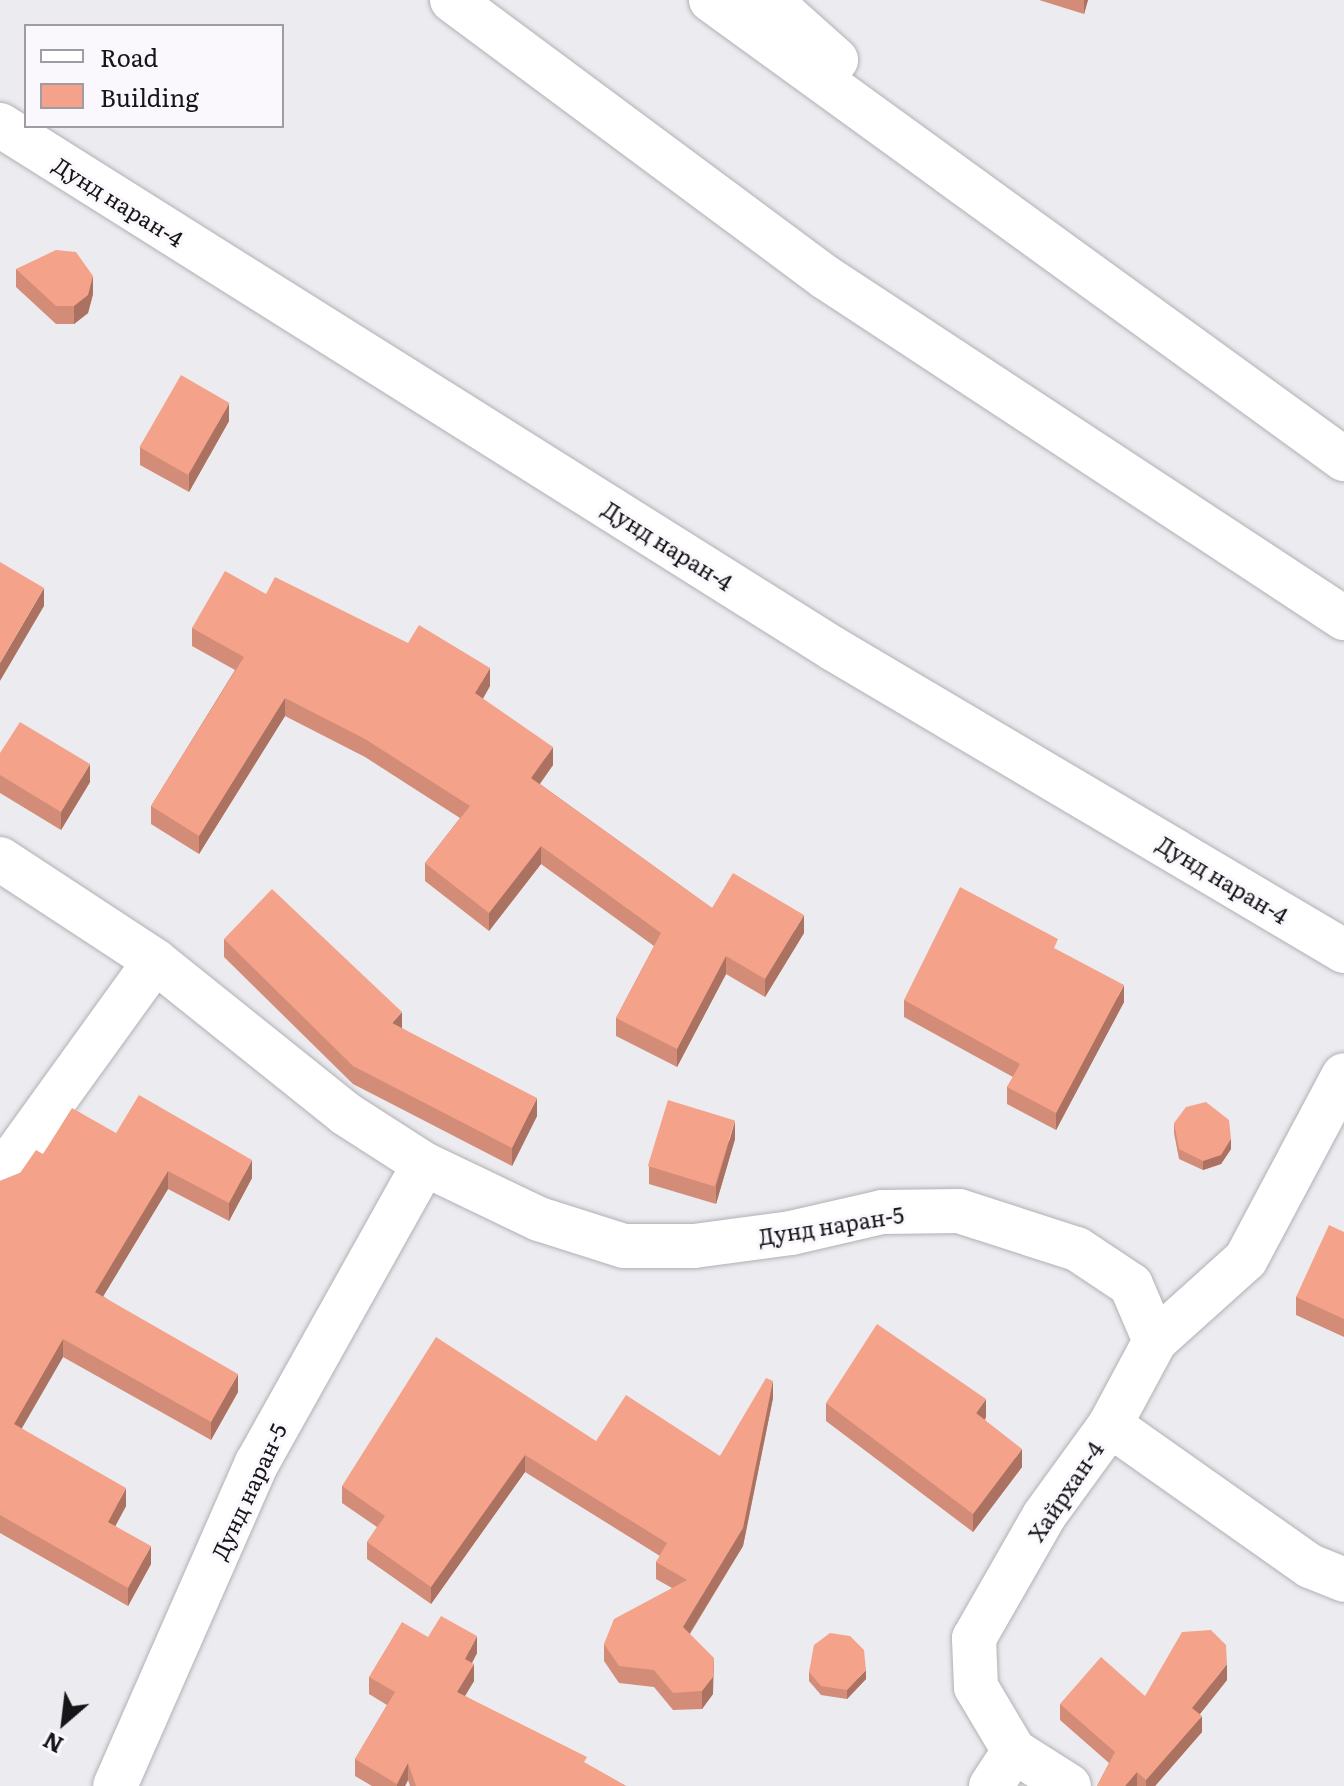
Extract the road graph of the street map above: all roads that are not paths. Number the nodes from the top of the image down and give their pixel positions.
1 (452, 0) edge
2 (711, 0) edge
3 (769, 0) edge
4 (0, 125) edge
5 (1344, 457) edge
6 (1344, 618) edge
7 (0, 859) edge
8 (1344, 951) edge
9 (155, 961) junction
10 (1344, 1075) edge
11 (424, 1164) junction
12 (0, 1176) edge
13 (1155, 1341) junction
14 (1110, 1425) junction
15 (1344, 1580) edge
16 (1003, 1769) edge
17 (115, 1786) edge
18 (1069, 1786) edge

1 - 6 street
2 - 5 street
3 - 5 street
4 - 8 street, Дунд наран-4
7 - 9 street, Дунд наран-5
9 - 11 street, Дунд наран-5
9 - 12 street
10 - 13 street
11 - 13 street, Дунд наран-5
11 - 17 street, Дунд наран-5
13 - 14 street
14 - 15 street, Хайрхан-4
14 - 16 street, Хайрхан-4
16 - 18 street, Хайрхан-4

